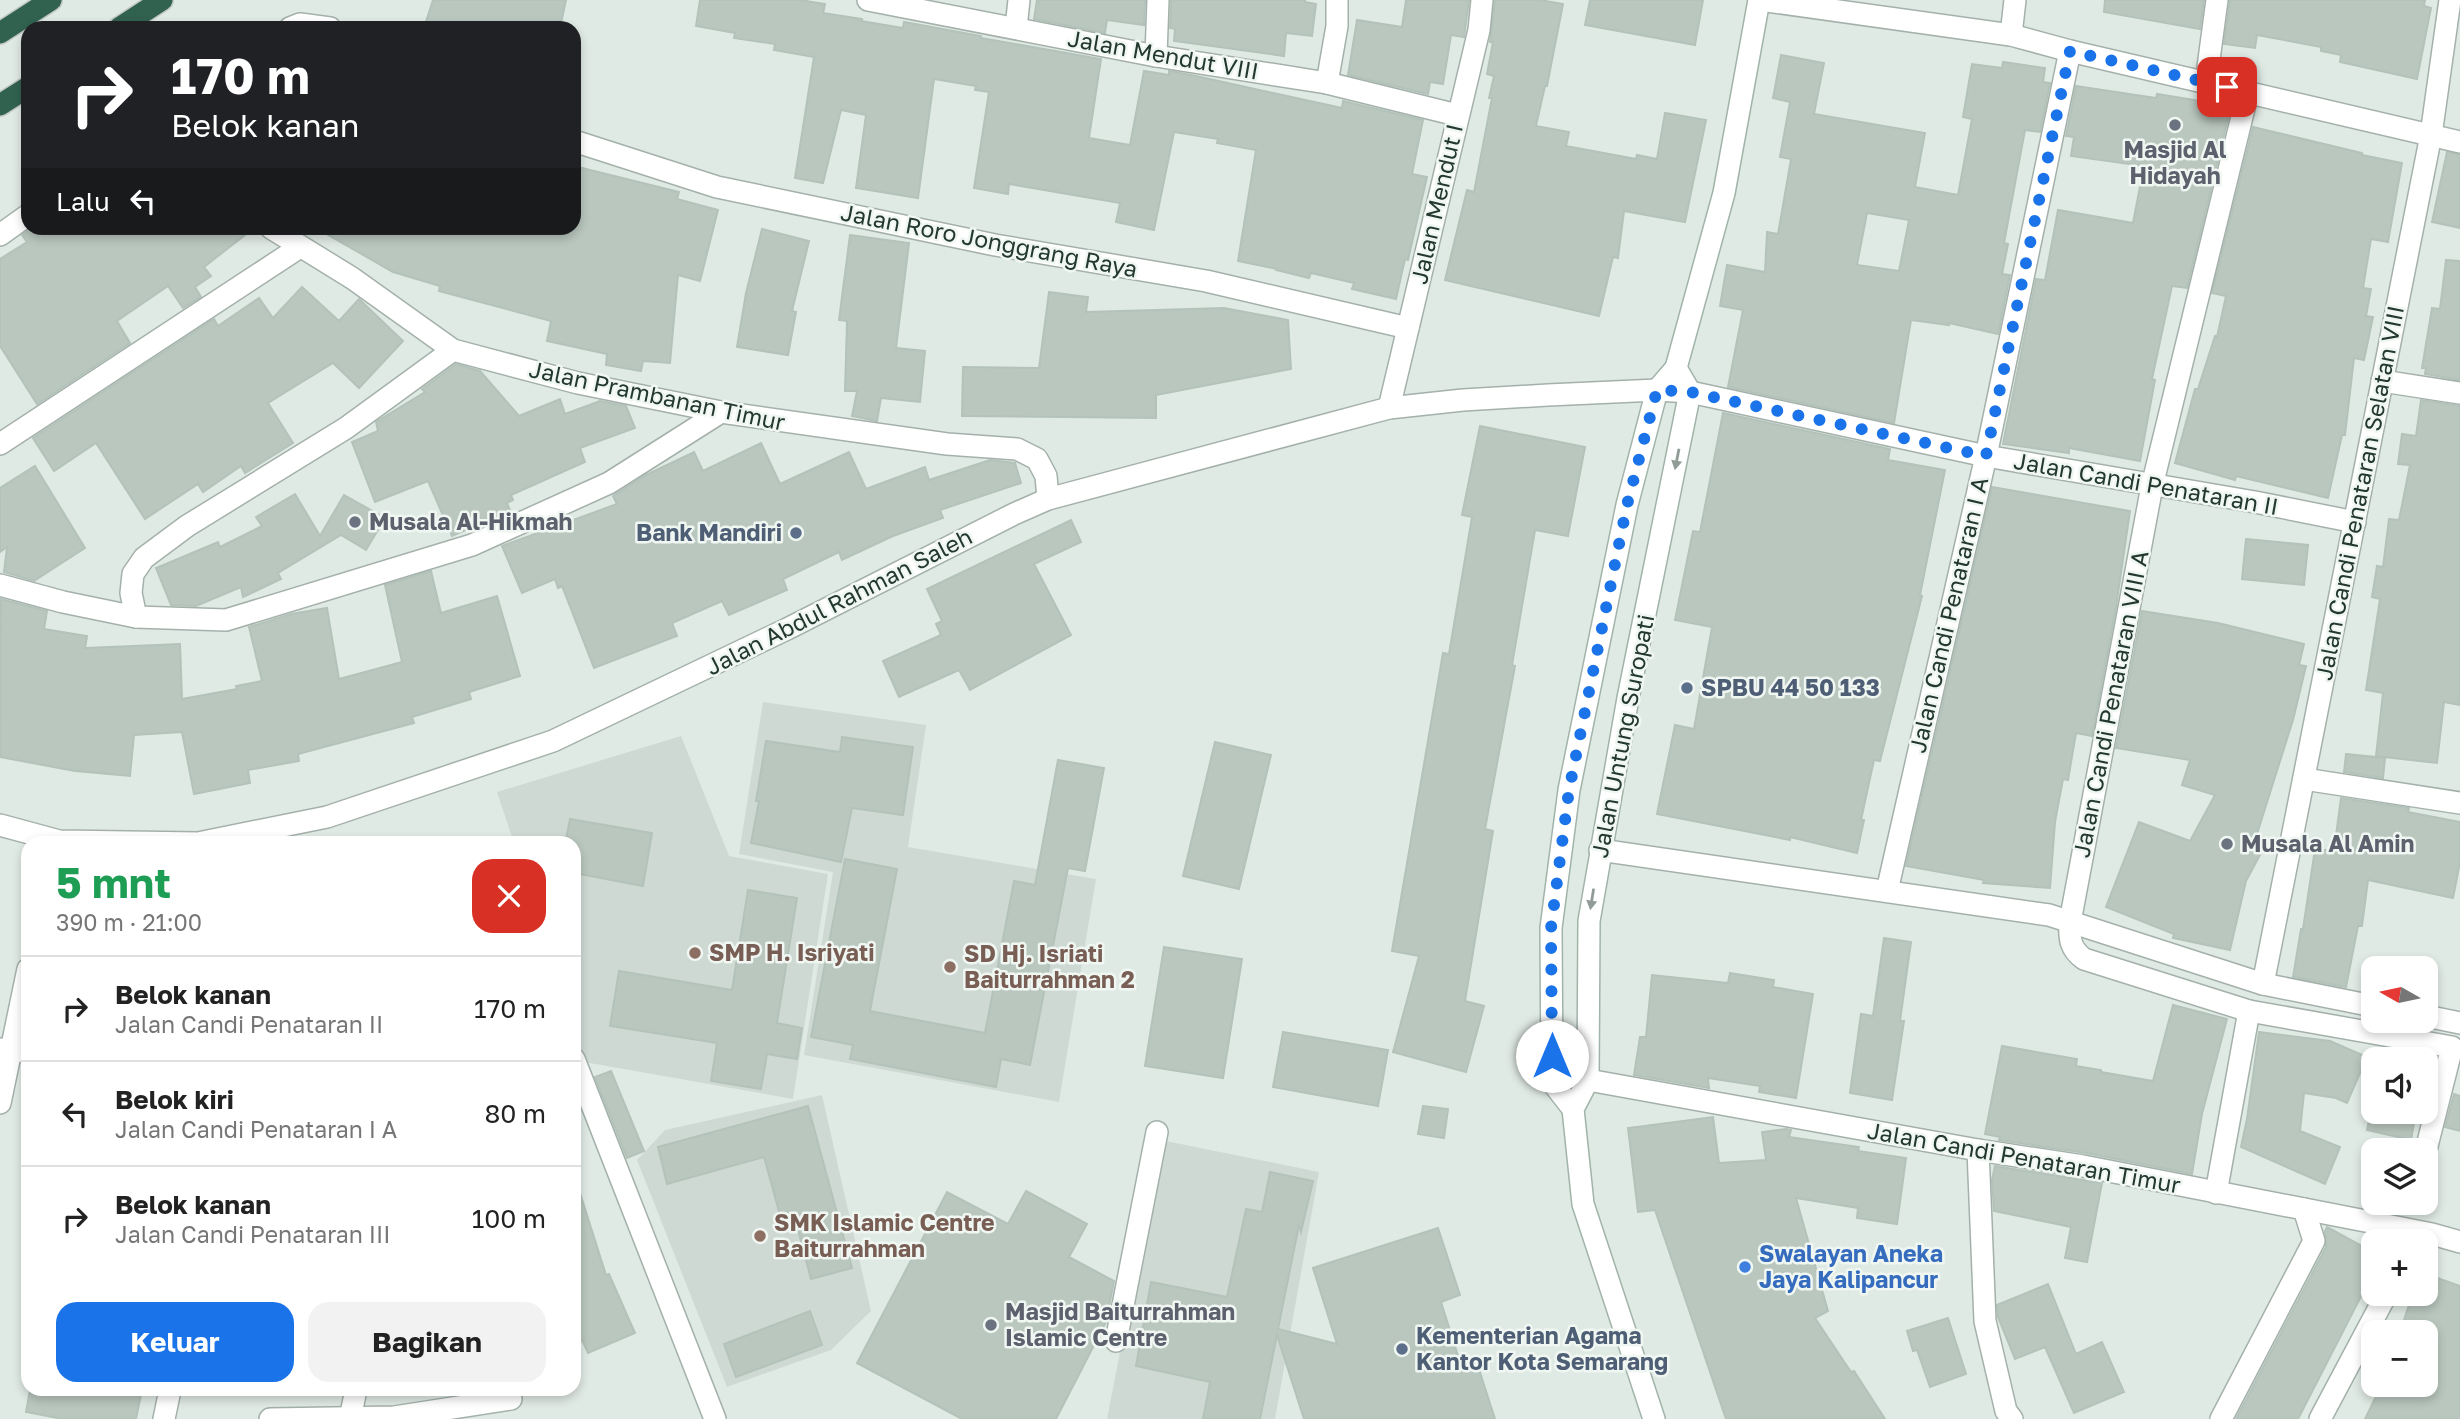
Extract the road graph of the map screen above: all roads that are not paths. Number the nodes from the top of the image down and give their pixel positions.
1 (51, 0) edge
2 (162, 0) edge
3 (869, 0) edge
4 (1019, 0) edge
5 (1158, 0) edge
6 (1338, 0) edge
7 (1482, 0) edge
8 (1760, 0) edge
9 (2015, 0) edge
10 (2217, 0) edge
11 (2449, 0) edge
12 (130, 21) edge
13 (1016, 28) junction
14 (0, 33) edge
15 (2011, 35) junction
16 (2070, 51) junction
17 (1156, 56) junction
18 (2206, 82) junction
19 (1327, 83) junction
20 (21, 92) edge
21 (2248, 92) junction
22 (0, 105) edge
23 (1457, 115) junction
24 (2431, 135) junction
25 (2460, 142) edge
26 (581, 143) edge
27 (21, 220) edge
28 (0, 235) edge
29 (282, 235) edge
30 (300, 247) junction
31 (1408, 328) junction
32 (453, 350) junction
33 (1676, 368) junction
34 (2382, 381) junction
35 (1657, 390) junction
36 (1690, 392) junction
37 (2460, 393) edge
38 (1389, 408) junction
39 (721, 412) junction
40 (0, 444) edge
41 (1986, 456) junction
42 (2152, 486) junction
43 (1048, 499) junction
44 (2356, 522) junction
45 (0, 586) edge
46 (136, 617) junction
47 (2304, 779) junction
48 (2460, 803) edge
49 (0, 825) edge
50 (38, 836) edge
51 (233, 836) edge
52 (1601, 850) junction
53 (1887, 891) junction
54 (2070, 922) junction
55 (2263, 984) junction
56 (2361, 1004) edge
57 (21, 1005) edge
58 (2249, 1011) junction
59 (2438, 1018) edge
60 (2460, 1023) edge
61 (2456, 1048) edge
62 (12, 1051) edge
63 (581, 1077) edge
64 (1588, 1080) junction
65 (0, 1103) edge
66 (1573, 1109) junction
67 (1157, 1132) dead end
68 (2430, 1138) edge
69 (1978, 1150) junction
70 (2216, 1193) junction
71 (2304, 1209) junction
72 (2388, 1229) edge
73 (2438, 1239) edge
74 (2460, 1242) edge
75 (2380, 1306) edge
76 (1116, 1341) dead end
77 (169, 1396) edge
78 (355, 1396) edge
79 (512, 1403) edge
80 (350, 1418) edge
81 (164, 1419) edge
82 (270, 1419) edge
83 (715, 1419) edge
84 (1654, 1419) edge
85 (2012, 1419) edge
86 (2221, 1419) edge
87 (2320, 1419) edge

1 - 14 highway
2 - 12 highway
3 - 13 street, Jalan Mendut VIII
4 - 13 street
5 - 17 street
6 - 19 street
7 - 23 street, Jalan Mendut I
8 - 15 street
8 - 33 street, Jalan Untung Suropati
9 - 15 street
10 - 18 street
11 - 24 street, Jalan Candi Penataran Selatan VIII
13 - 17 street, Jalan Mendut VIII
15 - 16 street
16 - 18 street
16 - 41 street, Jalan Candi Penataran I A
17 - 19 street, Jalan Mendut VIII
18 - 21 street
19 - 23 street, Jalan Mendut VIII
20 - 22 highway
21 - 24 street
21 - 42 street, Jalan Candi Penataran VIII A
23 - 31 street, Jalan Mendut I
24 - 25 street
24 - 34 street, Jalan Candi Penataran Selatan VIII
26 - 31 street, Jalan Roro Jonggrang Raya
27 - 28 street
29 - 30 street, Jalan Prambanan Timur
30 - 32 street, Jalan Prambanan Timur
30 - 40 street
31 - 38 street, Jalan Mendut I
32 - 39 street, Jalan Prambanan Timur
32 - 46 street
33 - 35 street, Jalan Untung Suropati
33 - 36 street
34 - 37 street
34 - 44 street, Jalan Candi Penataran Selatan VIII
35 - 36 street, Jalan Abdul Rahman Saleh
35 - 38 street, Jalan Abdul Rahman Saleh
35 - 66 street, Jalan Untung Suropati
36 - 41 street, Jalan Candi Penataran II
36 -> 52 street, Jalan Untung Suropati
38 - 43 street, Jalan Abdul Rahman Saleh
39 - 43 street, Jalan Prambanan Timur
39 - 46 street
41 - 42 street, Jalan Candi Penataran II
41 - 53 street, Jalan Candi Penataran I A
42 - 44 street, Jalan Candi Penataran II
42 - 54 street, Jalan Candi Penataran VIII A
43 - 51 street, Jalan Abdul Rahman Saleh
44 - 47 street, Jalan Candi Penataran Selatan VIII
45 - 46 street
47 - 48 street
47 - 55 street, Jalan Candi Penataran Selatan VIII
49 - 50 street, Jalan Abdul Rahman Saleh
52 - 53 street
52 -> 64 street, Jalan Untung Suropati
53 - 54 street
54 - 55 street
54 - 58 street
55 - 56 street
57 - 62 street
58 - 61 street
58 - 70 street
59 - 60 street
61 - 68 street
62 - 65 street
63 - 83 street
64 - 66 street, Jalan Untung Suropati
64 - 69 street, Jalan Candi Penataran Timur
66 - 84 street
67 - 76 street
69 - 70 street, Jalan Candi Penataran Timur
69 - 85 street
70 - 71 street, Jalan Candi Penataran Timur
71 - 72 street, Jalan Candi Penataran Timur
71 - 86 street
73 - 74 street, Jalan Candi Penataran Timur
75 - 87 street
77 - 81 street
78 - 80 street
79 - 80 street
80 - 82 street

